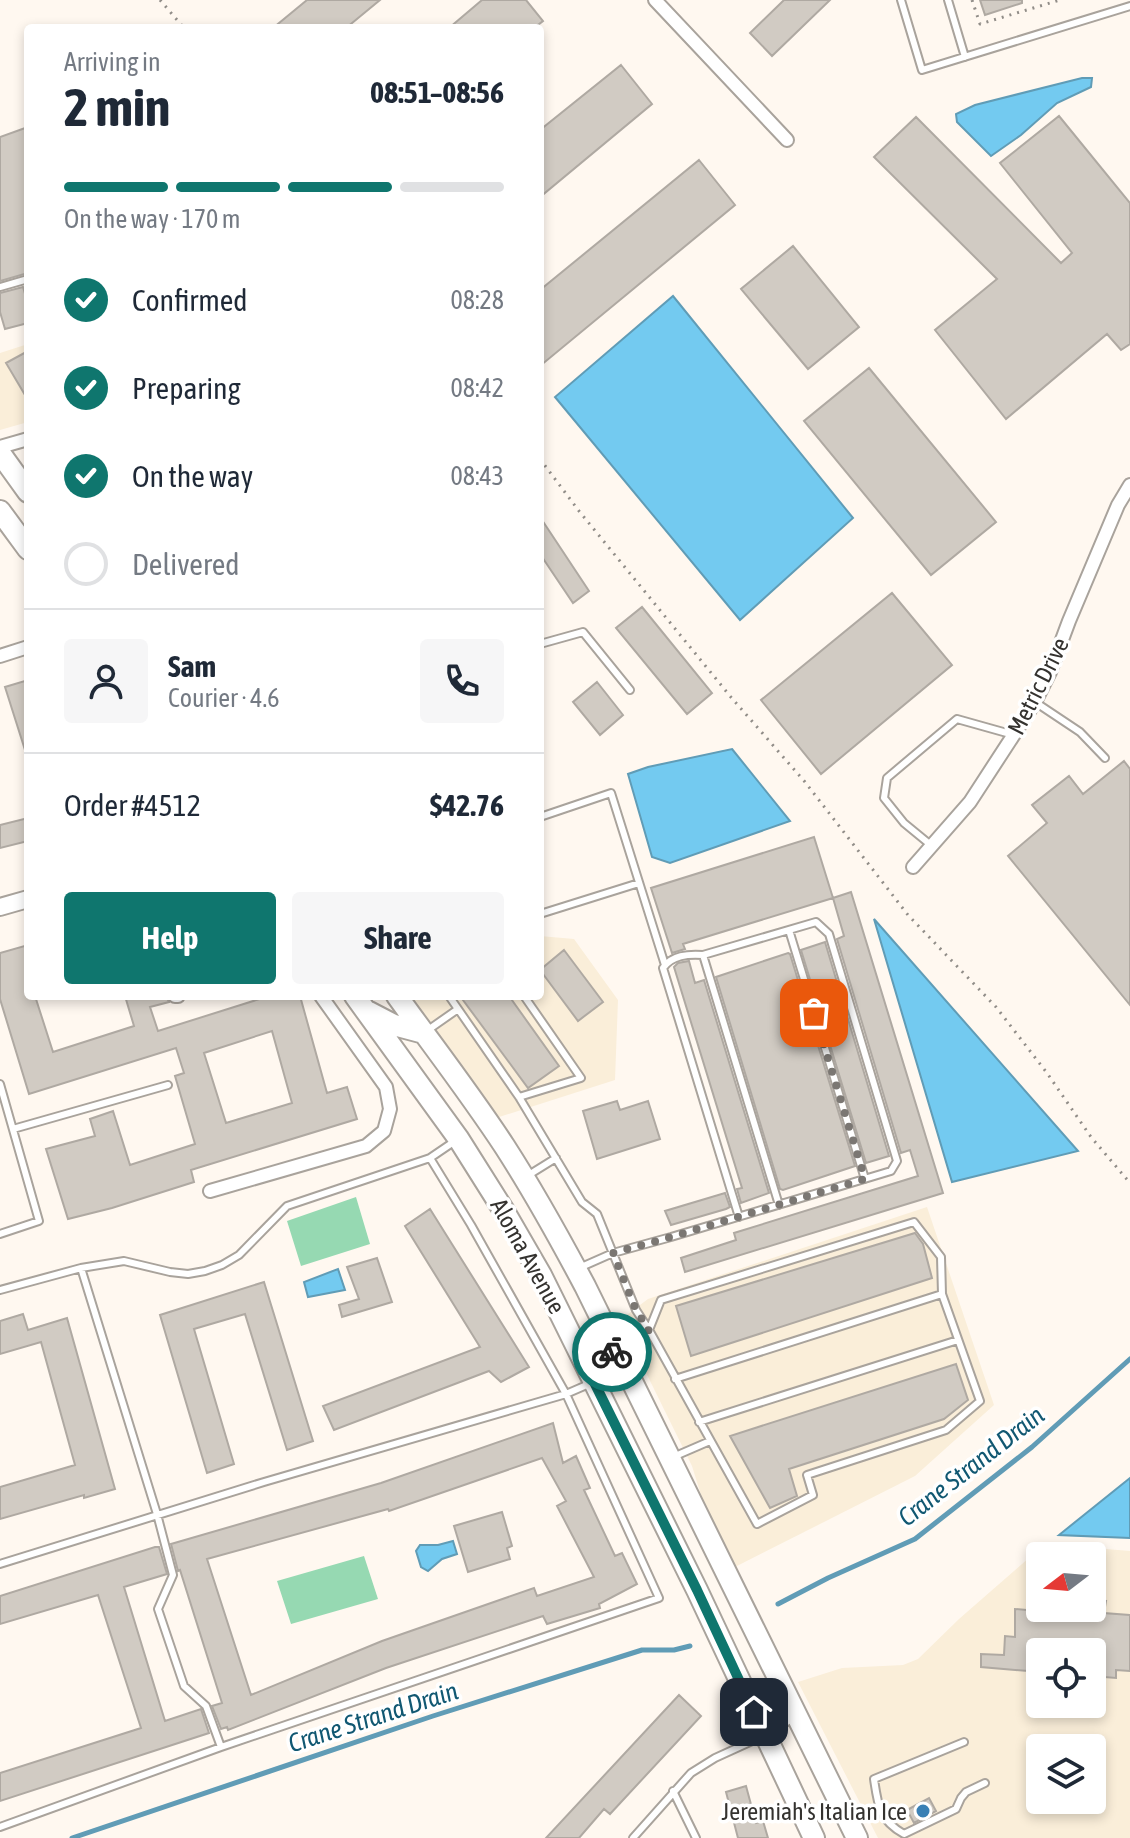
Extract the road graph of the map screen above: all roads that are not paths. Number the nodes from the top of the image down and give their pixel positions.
1 (655, 0) edge
2 (901, 0) edge
3 (948, 0) edge
4 (1130, 6) edge
5 (965, 57) junction
6 (787, 140) dead end
7 (24, 280) edge
8 (0, 287) edge
9 (24, 440) edge
10 (0, 447) edge
11 (0, 453) edge
12 (1130, 485) edge
13 (24, 486) edge
14 (0, 511) edge
15 (24, 544) edge
16 (544, 643) edge
17 (24, 648) edge
18 (0, 656) edge
19 (630, 690) dead end
20 (1035, 702) junction
21 (1014, 735) junction
22 (1105, 758) dead end
23 (544, 816) edge
24 (932, 846) junction
25 (913, 867) dead end
26 (639, 883) junction
27 (24, 900) edge
28 (0, 907) edge
29 (544, 913) edge
30 (789, 930) junction
31 (703, 955) junction
32 (665, 965) junction
33 (324, 1000) edge
34 (400, 1000) edge
35 (452, 1000) edge
36 (527, 1000) edge
37 (360, 1003) edge
38 (458, 1009) junction
39 (424, 1033) junction
40 (0, 1084) edge
41 (168, 1085) dead end
42 (519, 1097) junction
43 (13, 1129) junction
44 (458, 1138) junction
45 (430, 1158) junction
46 (556, 1158) junction
47 (524, 1178) junction
48 (865, 1179) junction
49 (210, 1191) dead end
50 (779, 1205) junction
51 (739, 1217) junction
52 (0, 1234) edge
53 (613, 1253) junction
54 (81, 1268) junction
55 (576, 1270) junction
56 (0, 1290) edge
57 (942, 1294) junction
58 (649, 1330) junction
59 (958, 1340) junction
60 (615, 1347) junction
61 (675, 1379) junction
62 (594, 1382) junction
63 (566, 1394) junction
64 (699, 1422) junction
65 (710, 1441) junction
66 (670, 1459) junction
67 (157, 1514) junction
68 (0, 1564) edge
69 (795, 1712) junction
70 (765, 1735) junction
71 (964, 1742) dead end
72 (221, 1747) junction
73 (985, 1783) dead end
74 (673, 1791) junction
75 (0, 1827) edge
76 (633, 1838) edge
77 (696, 1838) edge
78 (814, 1838) edge
79 (857, 1838) edge

1 - 6 street
2 - 5 lane
3 - 5 lane
4 - 5 lane
7 - 8 lane
9 - 10 street
11 - 13 main road
12 - 20 street, Metric Drive
14 - 15 main road
16 - 19 lane
17 - 18 street
20 - 21 street, Metric Drive
20 - 22 lane
21 - 24 street, Metric Drive
21 - 24 lane
23 - 26 lane
24 - 25 street, Metric Drive
26 - 29 lane
26 - 32 lane
27 - 28 street
30 - 31 lane
30 - 48 lane
30 - 48 lane
31 - 32 lane
31 - 50 lane
32 - 51 lane
33 - 49 street
34 - 39 main road, Aloma Avenue
35 - 38 lane
36 - 42 lane
37 - 39 main road
37 - 44 main road, Aloma Avenue
38 - 39 lane
38 - 42 lane
39 - 47 main road, Aloma Avenue
40 - 43 lane
41 - 43 lane
42 - 46 lane
43 - 52 lane
44 - 45 lane
44 - 62 main road, Aloma Avenue
45 - 54 lane
45 - 63 lane
46 - 47 lane
46 - 53 lane
47 - 55 main road, Aloma Avenue
48 - 50 lane
50 - 51 lane
51 - 53 lane
53 - 55 lane
53 - 58 lane
54 - 56 lane
54 - 67 lane
55 - 60 main road, Aloma Avenue
57 - 58 lane
57 - 59 lane
57 - 61 lane
58 - 60 lane
58 - 61 lane
59 - 64 lane
59 - 65 lane
60 - 62 lane
60 - 66 main road, Aloma Avenue
61 - 64 lane
62 - 63 lane
62 - 70 main road, Aloma Avenue
63 - 67 lane
63 - 72 lane
64 - 65 lane
65 - 66 lane
66 - 69 main road, Aloma Avenue
67 - 68 lane
67 - 72 lane
69 - 70 street
69 - 79 main road, Aloma Avenue
70 - 74 lane
70 - 78 main road, Aloma Avenue
71 - 73 lane
72 - 75 lane
74 - 76 lane
74 - 77 lane

